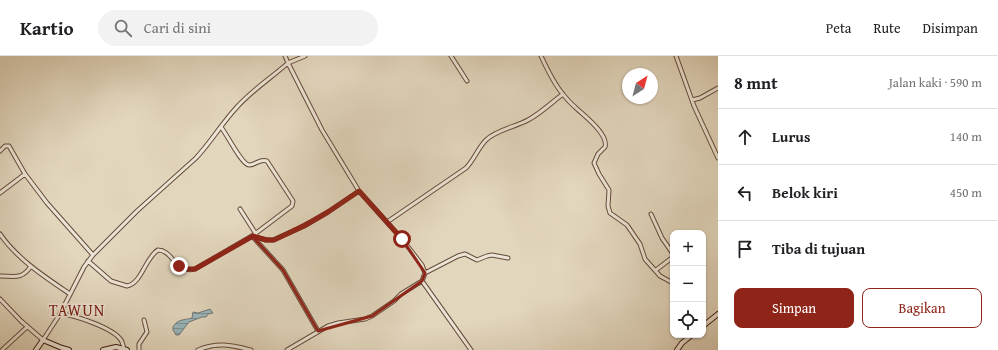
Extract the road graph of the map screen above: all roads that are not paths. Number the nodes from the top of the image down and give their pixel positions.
1 (284, 56) edge
2 (305, 56) edge
3 (451, 56) edge
4 (541, 56) edge
5 (676, 56) edge
6 (288, 63) junction
7 (467, 81) dead end
8 (718, 88) edge
9 (562, 94) junction
10 (692, 100) junction
11 (221, 127) junction
12 (0, 151) edge
13 (718, 158) edge
14 (25, 174) junction
15 (359, 191) junction
16 (0, 193) edge
17 (240, 209) dead end
18 (651, 214) dead end
19 (387, 222) junction
20 (0, 234) edge
21 (254, 235) junction
22 (670, 251) edge
23 (93, 255) junction
24 (508, 258) dead end
25 (670, 258) edge
26 (88, 261) junction
27 (31, 266) junction
28 (656, 270) junction
29 (426, 273) junction
30 (0, 276) edge
31 (422, 281) junction
32 (670, 282) edge
33 (70, 294) junction
34 (0, 299) edge
35 (60, 314) junction
36 (718, 314) edge
37 (144, 320) dead end
38 (706, 324) edge
39 (27, 327) junction
40 (318, 331) junction
41 (688, 338) edge
42 (44, 340) junction
43 (2, 350) edge
44 (36, 350) edge
45 (69, 350) edge
46 (103, 350) edge
47 (126, 350) edge
48 (140, 350) edge
49 (198, 350) edge
50 (251, 350) edge
51 (287, 350) edge
52 (471, 350) edge
53 (677, 350) edge

1 - 6 street
2 - 6 street
3 - 7 street
4 - 9 street
5 - 10 street
6 - 11 street
6 - 15 street
8 - 10 street
9 - 19 street
9 - 28 street
10 - 13 street
11 - 21 street
11 - 23 street
12 - 14 street
14 - 16 street
14 - 23 street
15 - 19 street
15 - 21 street
17 - 21 street
18 - 22 street
19 - 29 street
20 - 27 street
21 - 26 street
21 - 40 street
23 - 26 street
24 - 29 street
25 - 28 street
26 - 33 street
27 - 30 street
27 - 33 street
28 - 32 street
29 - 31 street
31 - 40 street
31 - 52 street
33 - 35 street
34 - 39 street
35 - 42 street
35 - 47 street
36 - 38 street
37 - 48 street
39 - 42 street
39 - 43 street
40 - 51 street
41 - 53 street
42 - 44 street
42 - 45 street
46 - 47 street
49 - 50 street

